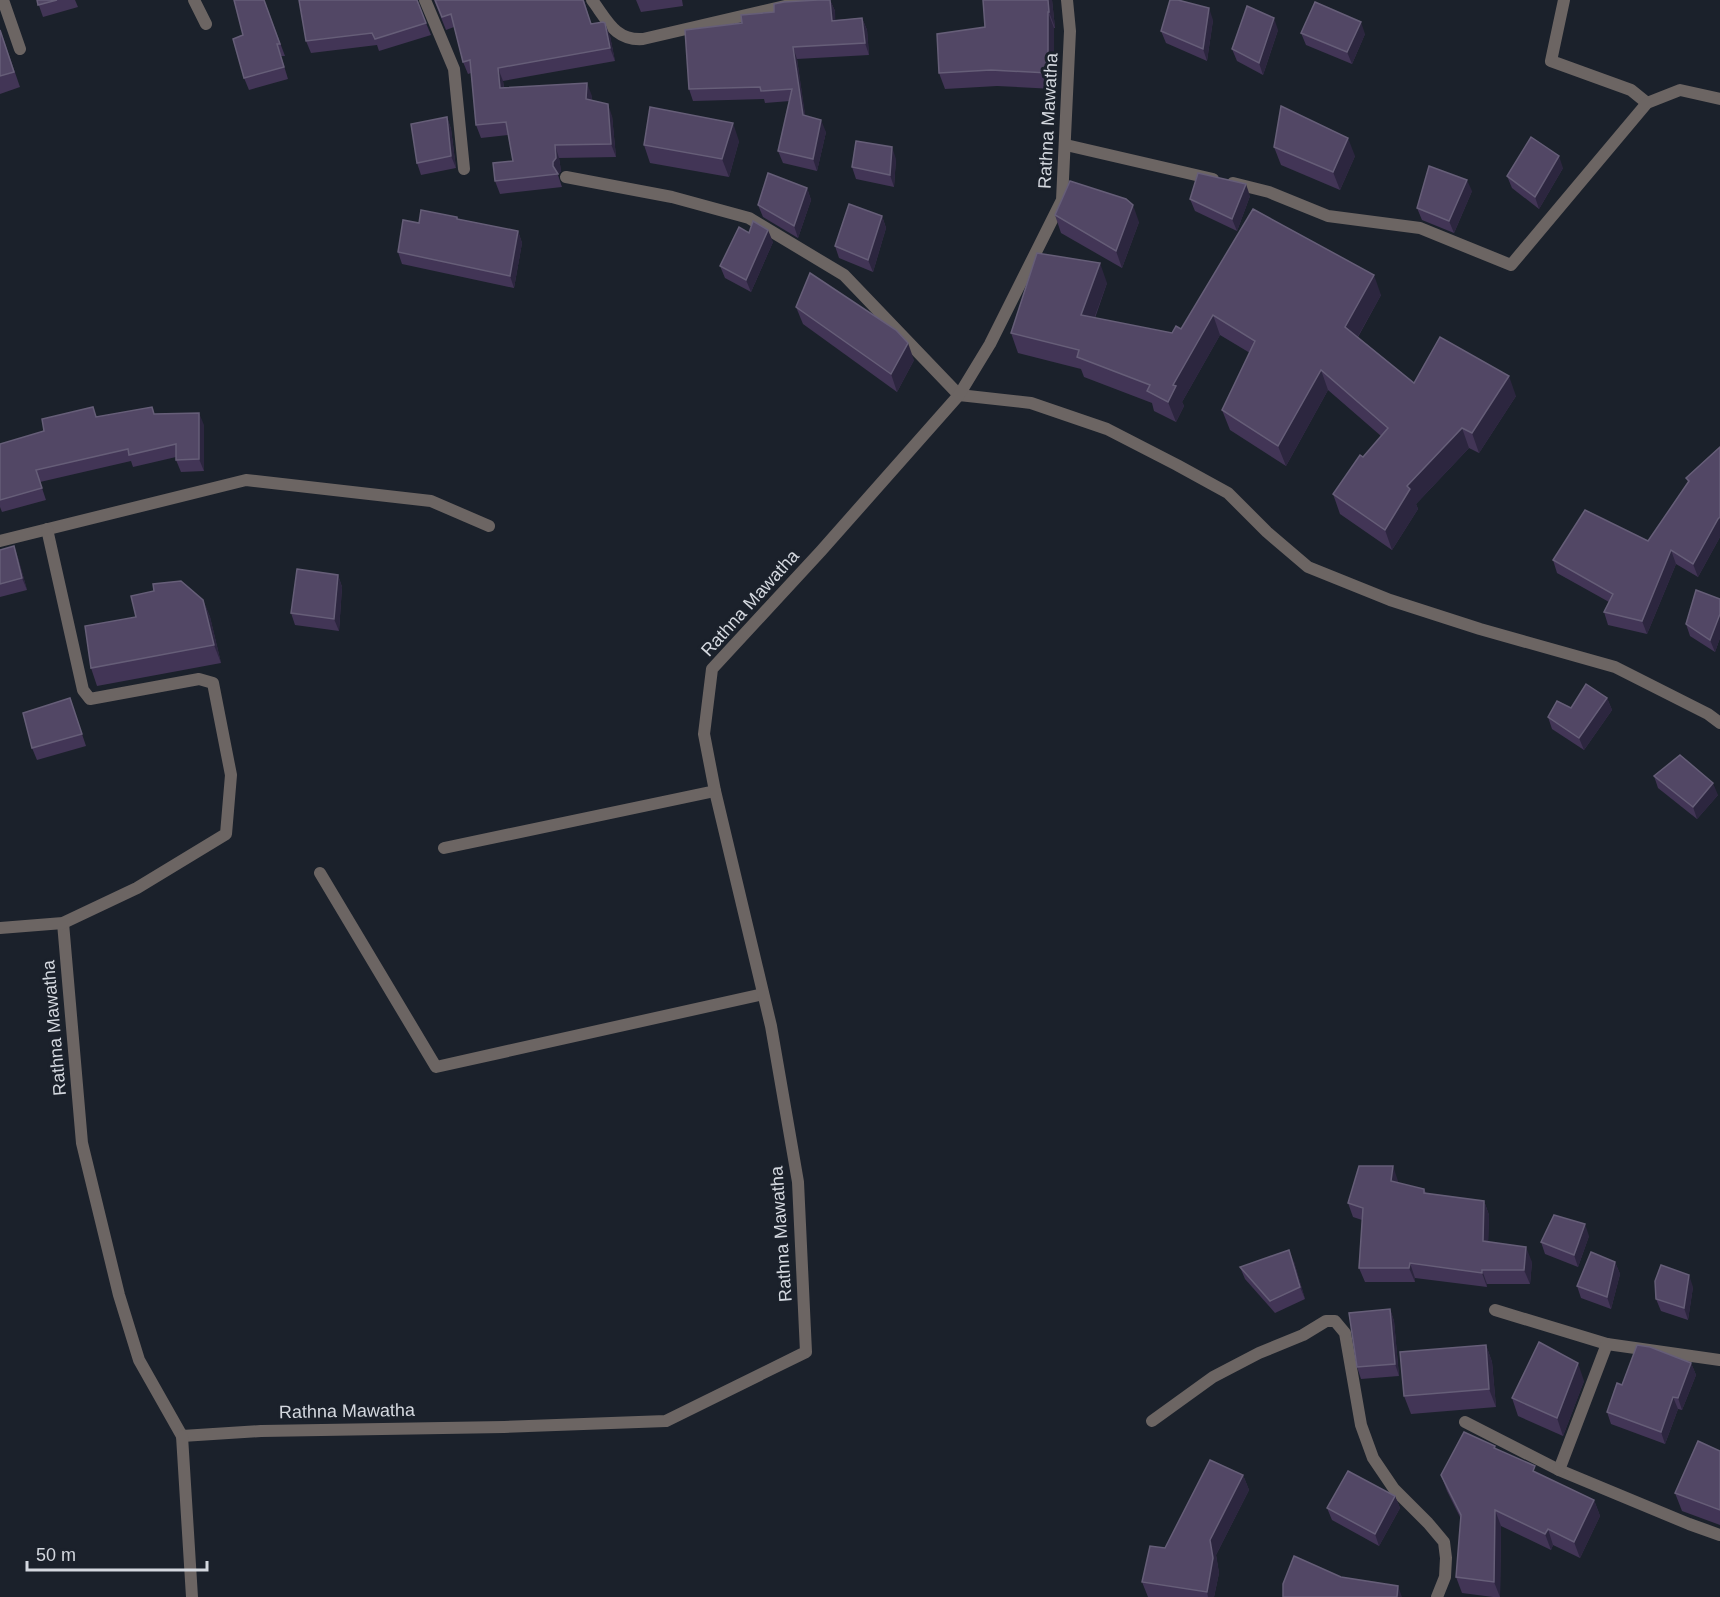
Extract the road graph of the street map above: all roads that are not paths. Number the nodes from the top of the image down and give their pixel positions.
1 (3, 0) edge
2 (194, 0) edge
3 (425, 0) edge
4 (592, 0) edge
5 (811, 0) edge
6 (1067, 0) edge
7 (1564, 0) edge
8 (206, 24) dead end
9 (20, 49) dead end
10 (1720, 99) edge
11 (1647, 103) junction
12 (1066, 145) junction
13 (464, 169) dead end
14 (566, 177) dead end
15 (959, 395) junction
16 (489, 526) dead end
17 (47, 529) junction
18 (0, 541) edge
19 (1720, 723) edge
20 (715, 791) junction
21 (444, 848) dead end
22 (320, 873) dead end
23 (63, 923) junction
24 (0, 928) edge
25 (763, 994) junction
26 (1496, 1310) dead end
27 (1606, 1344) junction
28 (1720, 1360) edge
29 (1152, 1421) dead end
30 (1465, 1422) dead end
31 (182, 1436) junction
32 (1559, 1470) junction
33 (1720, 1535) edge
34 (192, 1597) edge
35 (1437, 1597) edge

1 - 9 street
2 - 8 street
3 - 13 street
4 - 5 street
6 - 12 street, Rathna Mawatha
7 - 11 street
10 - 11 street
11 - 12 street
12 - 15 street, Rathna Mawatha
14 - 15 street
15 - 19 street
15 - 20 street, Rathna Mawatha
16 - 17 street
17 - 18 street
17 - 23 street
20 - 21 street
20 - 25 street, Rathna Mawatha
22 - 25 street
23 - 24 street
23 - 31 street, Rathna Mawatha
25 - 31 street, Rathna Mawatha
26 - 27 street
27 - 28 street
27 - 32 street
29 - 35 street
30 - 32 street
31 - 34 street
32 - 33 street

